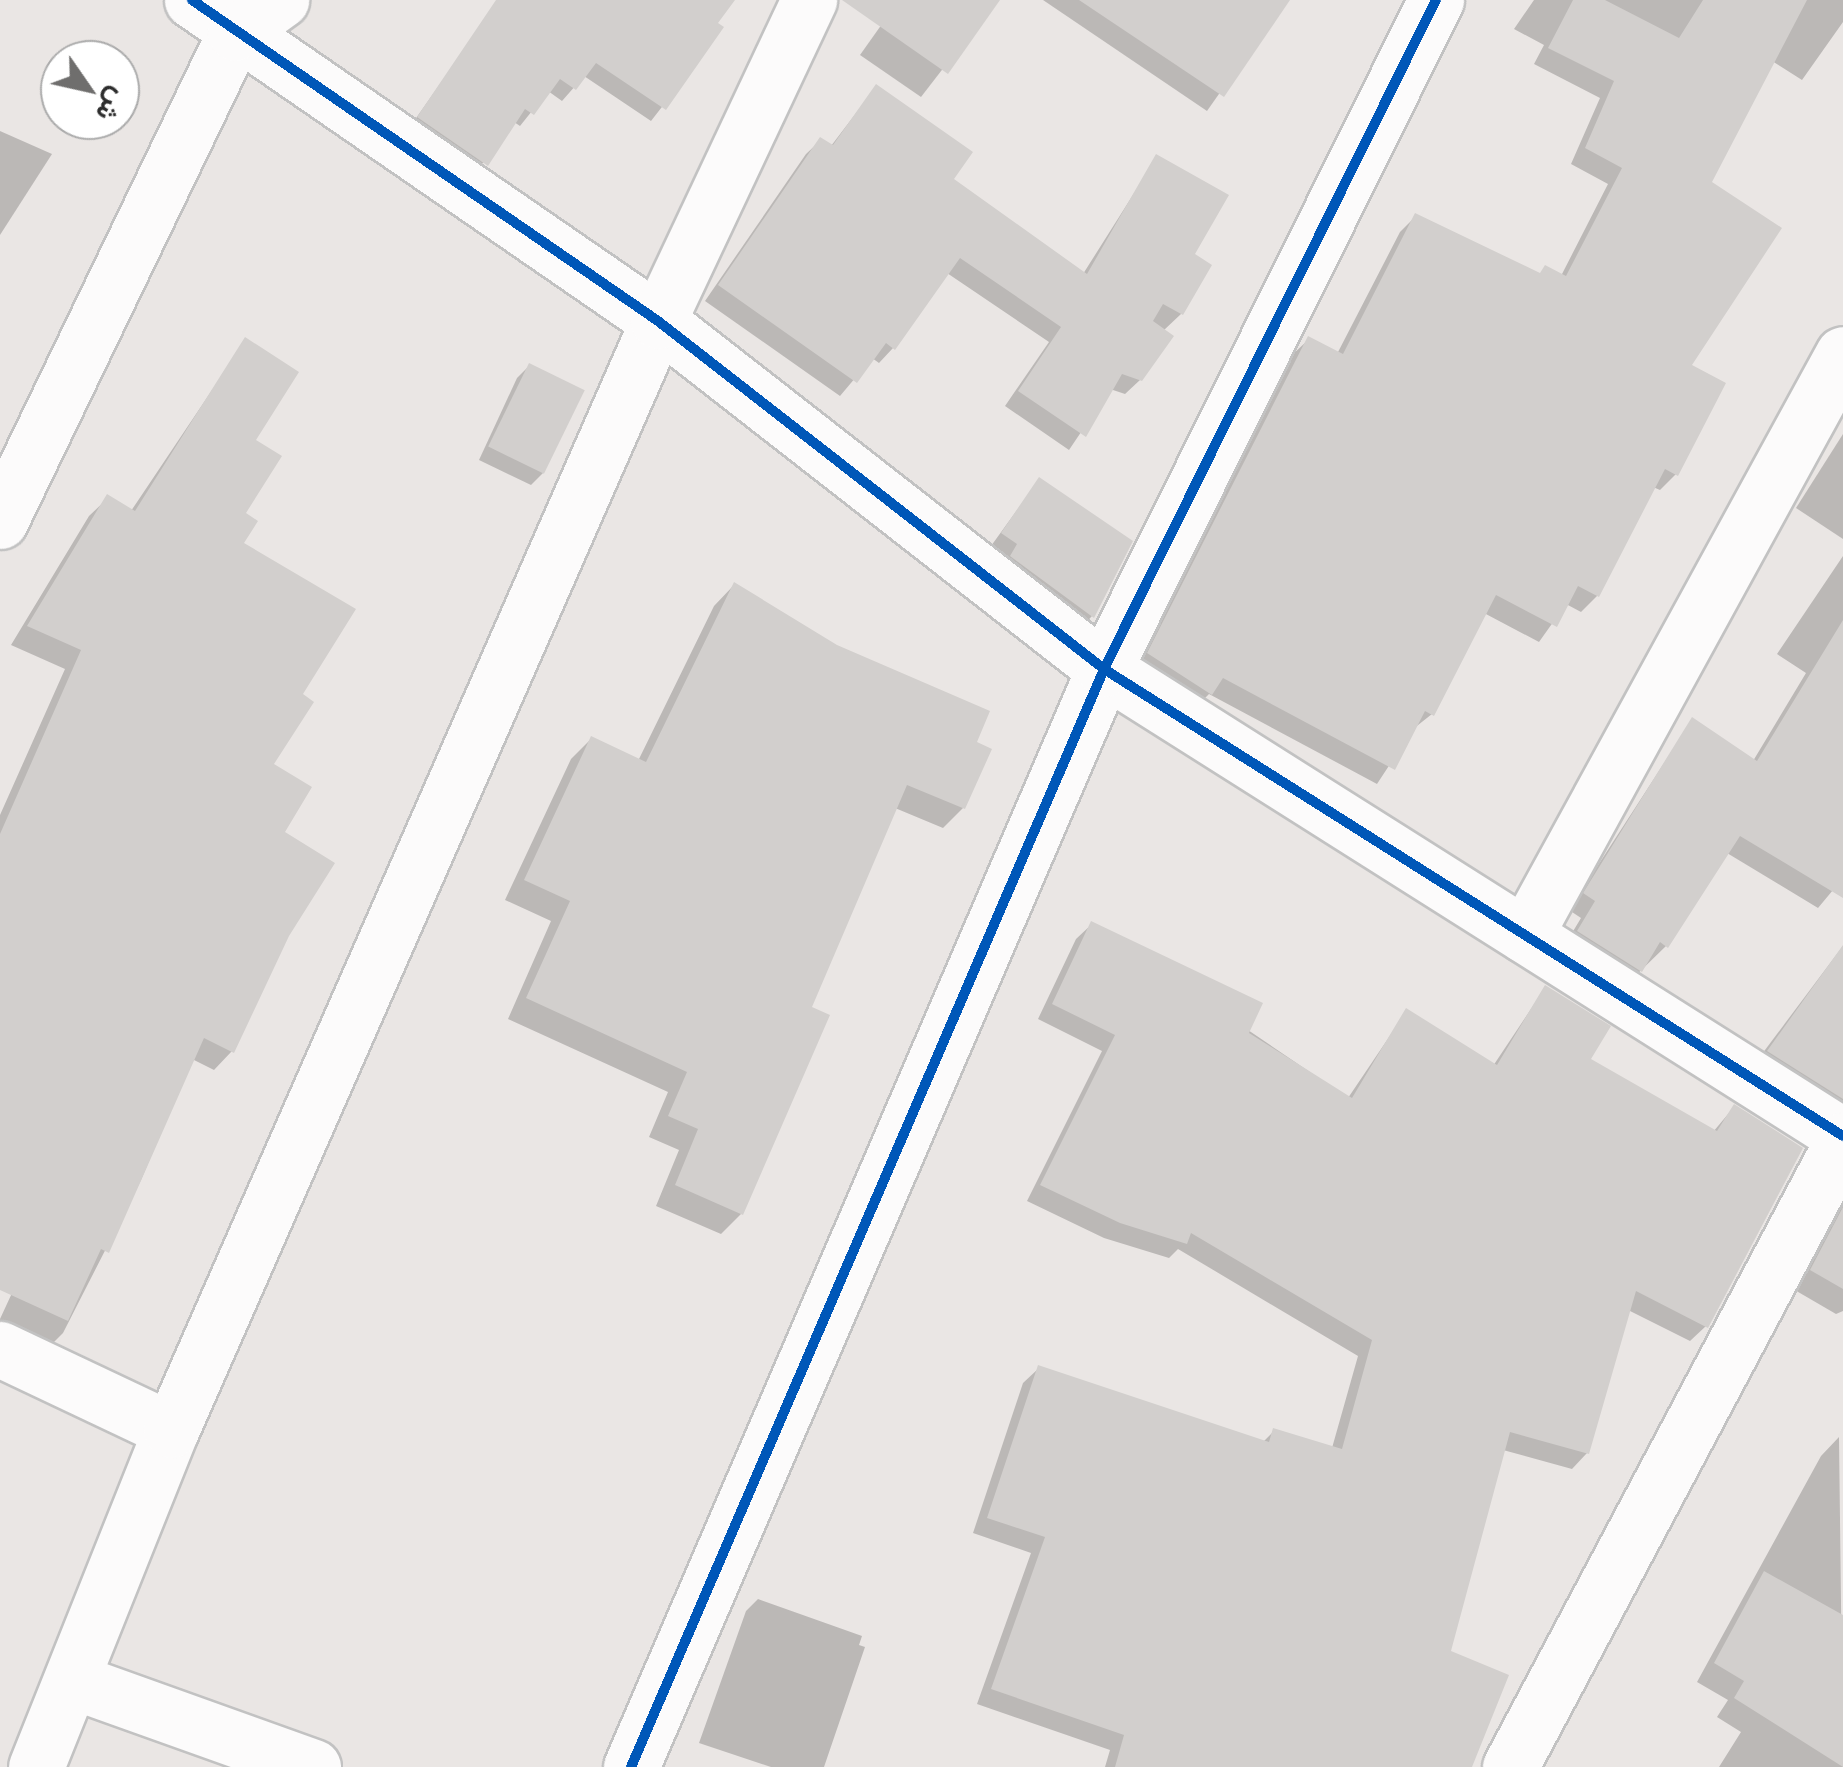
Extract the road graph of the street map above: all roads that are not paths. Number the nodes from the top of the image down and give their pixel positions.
1 (192, 0) edge
2 (281, 0) edge
3 (809, 0) edge
4 (1436, 0) edge
5 (235, 33) junction
6 (658, 322) junction
7 (1843, 354) edge
8 (0, 522) edge
9 (1104, 669) junction
10 (1525, 935) junction
11 (1843, 1138) edge
12 (0, 1349) edge
13 (171, 1430) junction
14 (73, 1681) junction
15 (36, 1767) edge
16 (314, 1767) edge
17 (631, 1767) edge
18 (1510, 1767) edge

1 - 5 street
2 - 5 street
3 - 6 street
4 - 9 street
5 - 6 street
5 - 8 street
6 - 9 street
6 - 13 street
7 - 10 street
9 - 10 street
9 - 17 street
10 - 11 street
11 - 18 street
12 - 13 street
13 - 14 street
14 - 15 street
14 - 16 street

